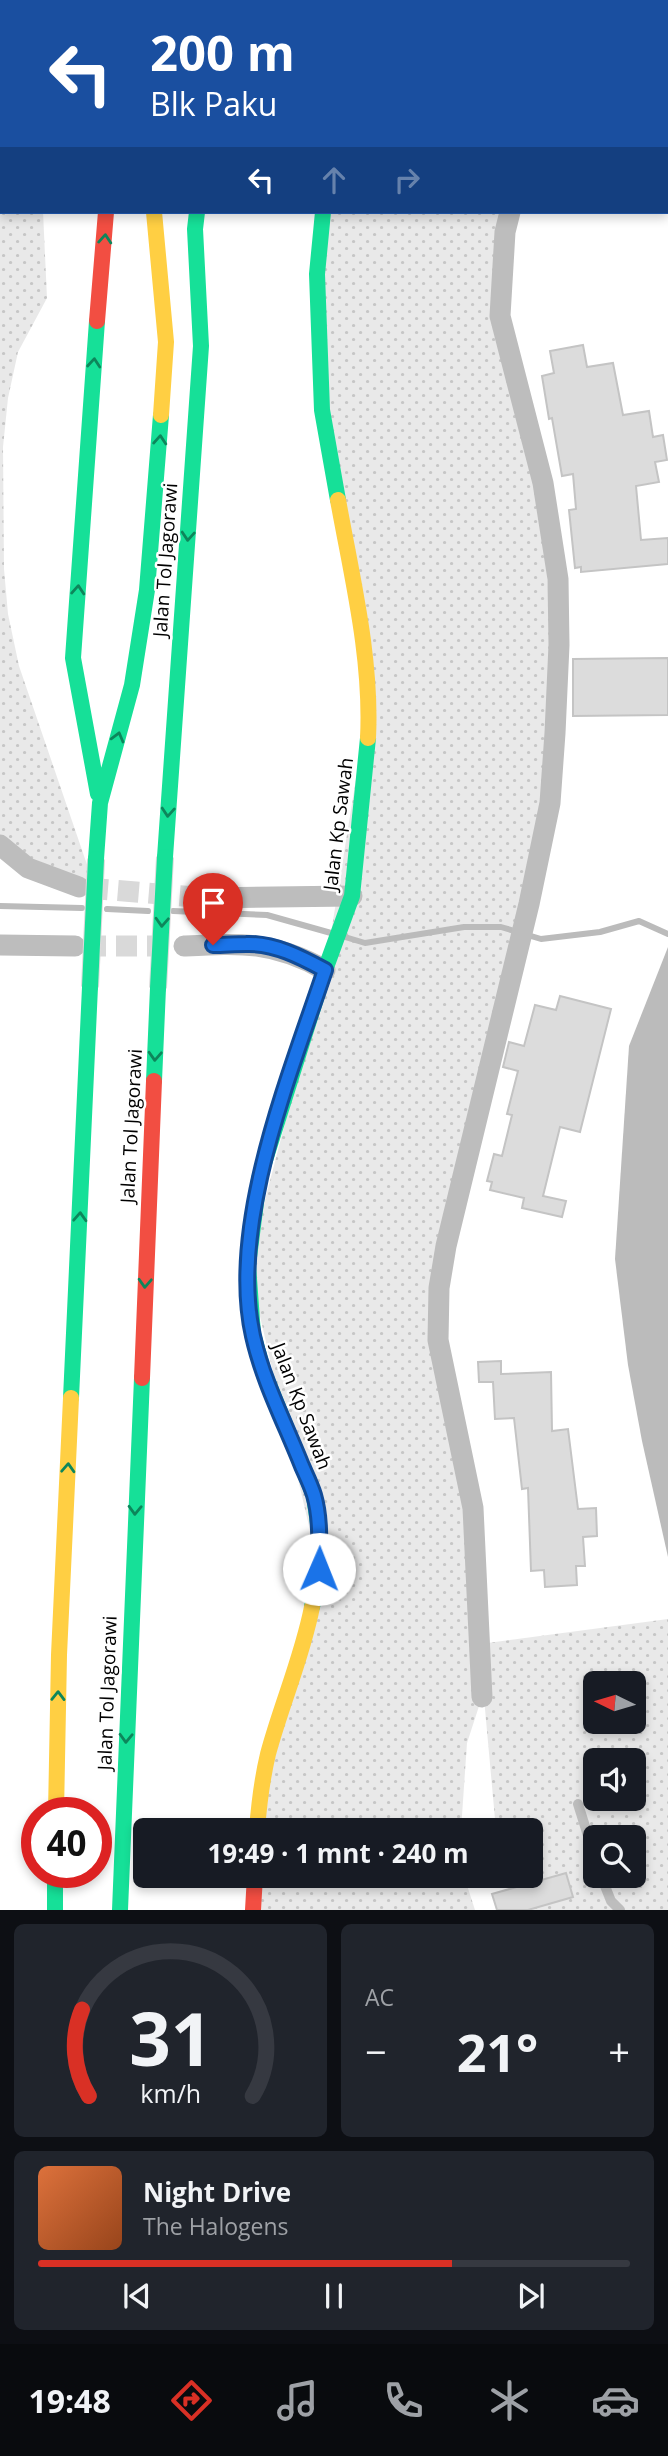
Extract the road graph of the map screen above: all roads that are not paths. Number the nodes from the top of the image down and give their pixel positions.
1 (106, 214) edge
2 (155, 214) edge
3 (197, 214) edge
4 (323, 214) edge
5 (510, 214) edge
6 (212, 266) dead end
7 (201, 345) junction
8 (100, 803) junction
9 (0, 845) edge
10 (79, 887) tunnel mouth
11 (207, 898) tunnel mouth
12 (351, 900) junction
13 (0, 945) edge
14 (75, 946) tunnel mouth
15 (184, 946) tunnel mouth
16 (328, 963) junction
17 (482, 1697) dead end
18 (56, 1797) edge
19 (578, 1804) dead end
20 (258, 1818) edge
21 (585, 1825) edge
22 (55, 1888) edge
23 (254, 1888) edge
24 (606, 1888) edge
25 (55, 1910) edge
26 (120, 1910) edge
27 (253, 1910) edge
28 (620, 1910) edge

8 -> 1 main road
8 -> 2 main road
3 - 7 main road
4 - 12 main road, Jalan Kp Sawah
5 - 17 street
6 - 7 main road
7 -> 26 main road, Jalan Tol Jagorawi, bridge
18 -> 8 main road, bridge
9 - 10 street
11 - 12 street
12 - 16 main road, Jalan Kp Sawah
13 - 14 street
15 - 16 street
16 - 20 main road, Jalan Kp Sawah
19 - 21 lane
22 - 25 main road
23 - 27 main road
24 - 28 lane

